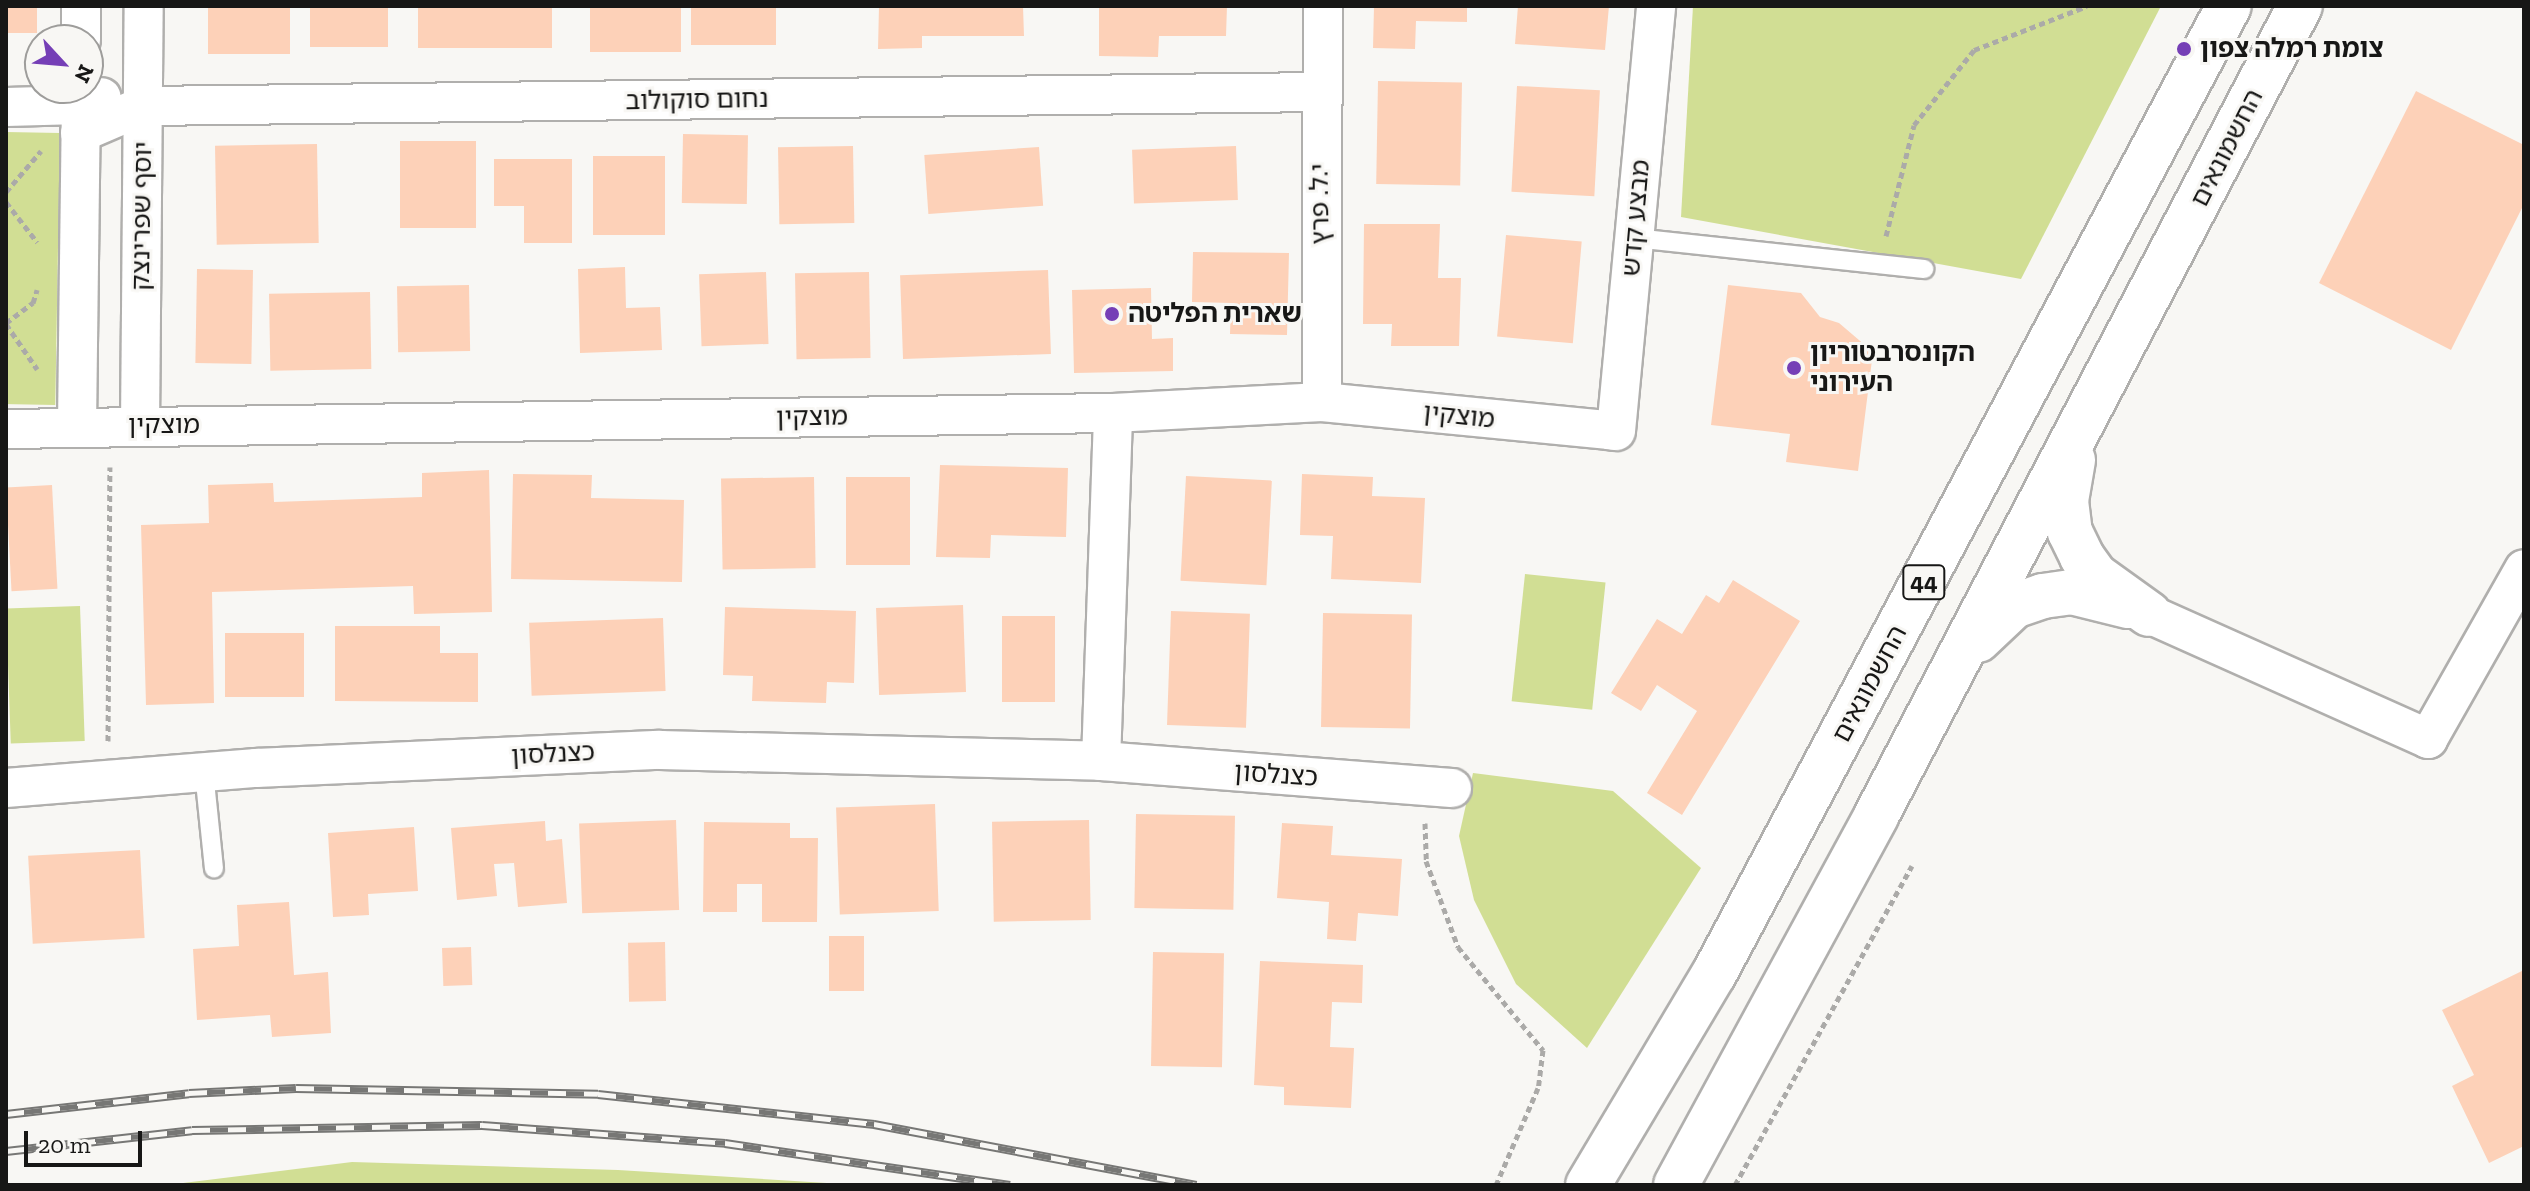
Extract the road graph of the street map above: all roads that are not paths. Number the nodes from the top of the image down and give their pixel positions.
1 (144, 6) edge
2 (1323, 6) edge
3 (1656, 6) edge
4 (2229, 6) edge
5 (2291, 18) edge
6 (1319, 92) junction
7 (143, 94) junction
8 (6, 107) edge
9 (80, 109) edge
10 (1634, 238) junction
11 (1924, 269) dead end
12 (2102, 387) junction
13 (1322, 402) junction
14 (1113, 413) junction
15 (109, 426) junction
16 (6, 429) edge
17 (1616, 431) joint
18 (2524, 569) edge
19 (2149, 614) junction
20 (1952, 671) junction
21 (1101, 761) junction
22 (204, 772) junction
23 (1438, 787) road end
24 (6, 788) edge
25 (214, 868) dead end
26 (1599, 1168) edge
27 (1676, 1185) edge

1 - 7 street, יוסף שפרינצק
2 - 6 street, י.ל. פרץ
3 - 10 street, מבצע קדש
4 - 26 highway, החשמונאים / 44
5 - 12 highway, החשמונאים / 44
6 - 7 street, נחום סוקולוב
6 - 13 street, י.ל. פרץ
7 - 9 street, נחום סוקולוב
7 - 15 street, יוסף שפרינצק
8 - 9 street, נחום סוקולוב
9 - 15 street
10 - 11 lane
10 - 17 street, מבצע קדש
12 - 19 highway
12 - 20 highway, החשמונאים / 44
13 - 14 street, מוצקין
13 - 17 street, מוצקין
14 - 15 street, מוצקין
14 - 21 street
15 - 16 street, מוצקין
18 - 19 street
19 - 20 highway
20 - 27 highway, החשמונאים / 44
21 - 22 street, כצנלסון
21 - 23 street, כצנלסון
22 - 24 street, כצנלסון
22 - 25 lane

